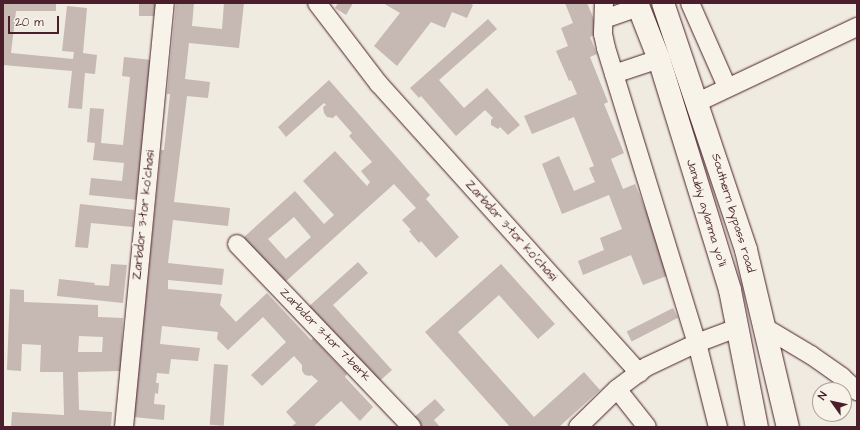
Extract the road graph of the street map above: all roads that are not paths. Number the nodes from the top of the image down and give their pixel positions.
1 (165, 3) edge
2 (317, 3) edge
3 (663, 3) edge
4 (690, 3) edge
5 (637, 5) edge
6 (604, 11) edge
7 (857, 27) edge
8 (658, 59) junction
9 (614, 74) junction
10 (727, 87) junction
11 (698, 102) junction
12 (237, 244) dead end
13 (764, 327) junction
14 (737, 328) junction
15 (697, 343) junction
16 (639, 373) junction
17 (617, 389) junction
18 (857, 392) edge
19 (124, 427) edge
20 (412, 427) edge
21 (578, 427) edge
22 (647, 427) edge
23 (718, 427) edge
24 (757, 427) edge
25 (788, 427) edge

1 - 19 street, Zarbdor 3-tor koʼchasi
2 - 16 street, Zarbdor 3-tor koʼchasi
3 - 11 highway, Southern bypass road
4 - 10 street
5 - 6 street
5 - 8 highway, Janubiy aylanma yoʻli
6 - 9 street
7 - 10 street
8 - 9 street
8 - 14 highway, Janubiy aylanma yoʻli
9 - 15 street
10 - 11 street
11 - 13 highway, Southern bypass road
12 - 20 street, Zarbdor 3-tor 7-berk
13 - 18 street
13 - 25 highway, Southern bypass road
14 - 15 street
14 - 24 highway, Janubiy aylanma yoʻli
15 - 16 street
15 - 23 street
16 - 17 street
17 - 21 street
17 - 22 street

